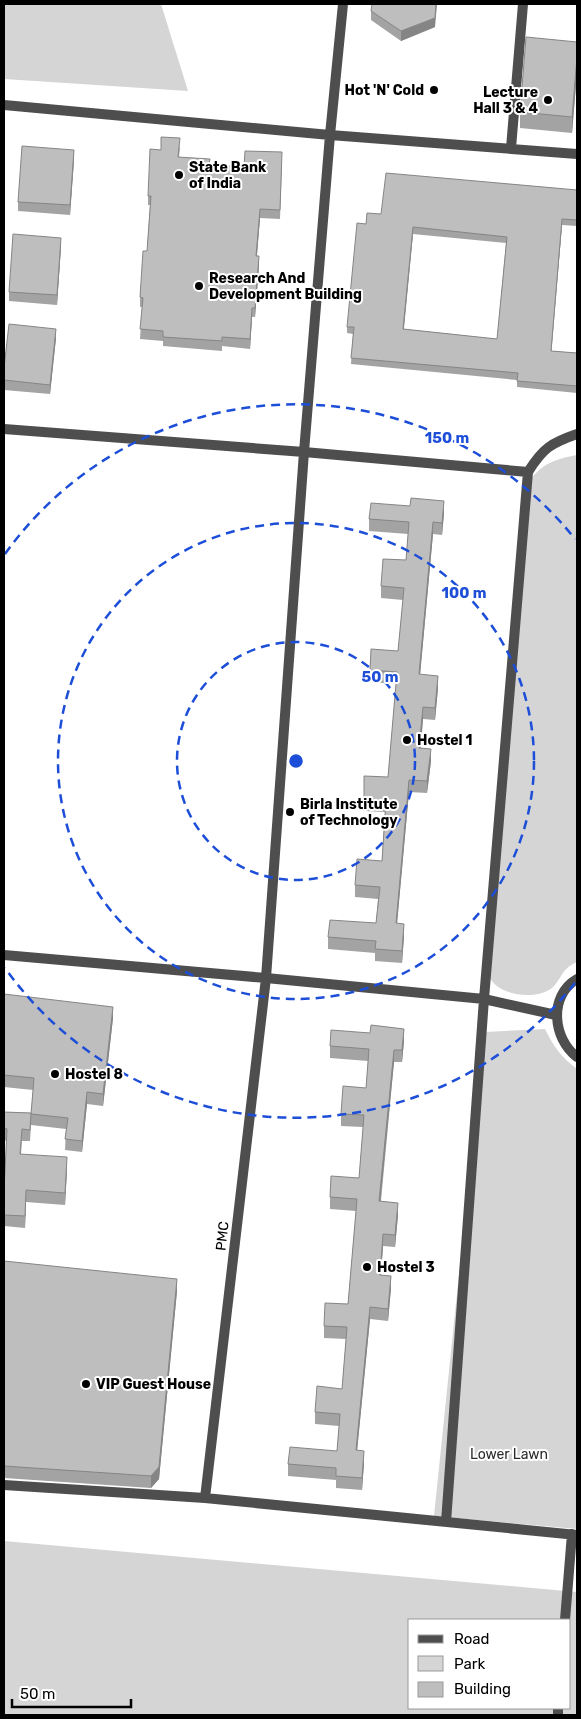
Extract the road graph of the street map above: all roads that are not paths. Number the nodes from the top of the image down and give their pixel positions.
1 (343, 4) edge
2 (523, 4) edge
3 (4, 105) edge
4 (330, 135) junction
5 (511, 148) junction
6 (577, 154) edge
7 (4, 429) edge
8 (577, 434) edge
9 (304, 452) junction
10 (528, 472) junction
11 (4, 955) edge
12 (266, 978) junction
13 (577, 979) edge
14 (484, 999) junction
15 (556, 1015) junction
16 (577, 1057) edge
17 (4, 1485) edge
18 (205, 1498) junction
19 (446, 1522) junction
20 (575, 1534) edge
21 (565, 1619) edge

1 - 4 street, PMC
2 - 5 street
3 - 4 street
4 - 5 street
4 - 9 street, PMC
5 - 6 street
7 - 9 street
8 - 10 street
9 - 10 street
9 - 12 street, PMC
10 - 14 street
11 - 12 street
12 - 14 street
12 - 18 street, PMC
13 - 15 street
14 - 15 street
14 - 19 street
15 - 16 street
17 - 18 street
18 - 19 street
19 - 20 street
20 - 21 street

